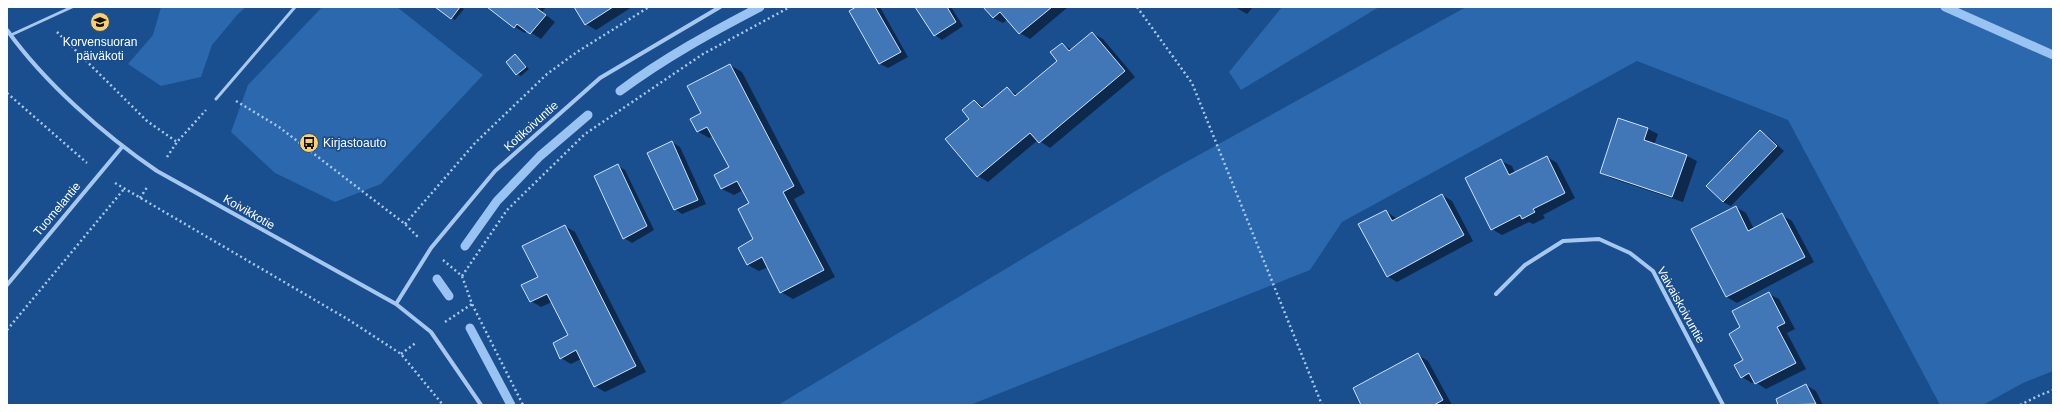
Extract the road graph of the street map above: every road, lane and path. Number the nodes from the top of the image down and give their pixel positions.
1 (72, 7) edge
2 (295, 7) edge
3 (649, 7) edge
4 (720, 7) edge
5 (790, 7) edge
6 (1137, 7) edge
7 (48, 16) junction
8 (7, 30) edge
9 (11, 35) junction
10 (7, 93) edge
11 (216, 99) junction
12 (122, 147) junction
13 (99, 174) junction
14 (124, 189) junction
15 (405, 224) junction
16 (431, 248) junction
17 (462, 276) junction
18 (7, 285) edge
19 (1496, 294) dead end
20 (396, 304) junction
21 (7, 330) edge
22 (2053, 390) edge
23 (443, 405) edge
24 (481, 405) edge
25 (523, 405) edge
26 (1322, 405) edge
27 (1723, 405) edge
28 (2020, 405) edge

1 - 7 lane
2 - 11 lane
3 - 15 path
4 - 16 street, Kotikoivuntie
5 - 17 path
6 - 26 path
7 - 9 lane
7 - 11 path
8 - 9 street, Koivikkotie
9 - 12 street, Koivikkotie
10 - 13 path
11 - 15 path
12 - 13 street, Tuomelantie
12 - 20 street, Koivikkotie
13 - 14 path
13 - 18 street, Tuomelantie
14 - 21 path
14 - 23 path
15 - 16 path
16 - 17 path
16 - 20 street, Kotikoivuntie
17 - 25 path
19 - 27 street, Vaivaiskoivuntie
20 - 24 street, Koivikkotie
22 - 28 path

